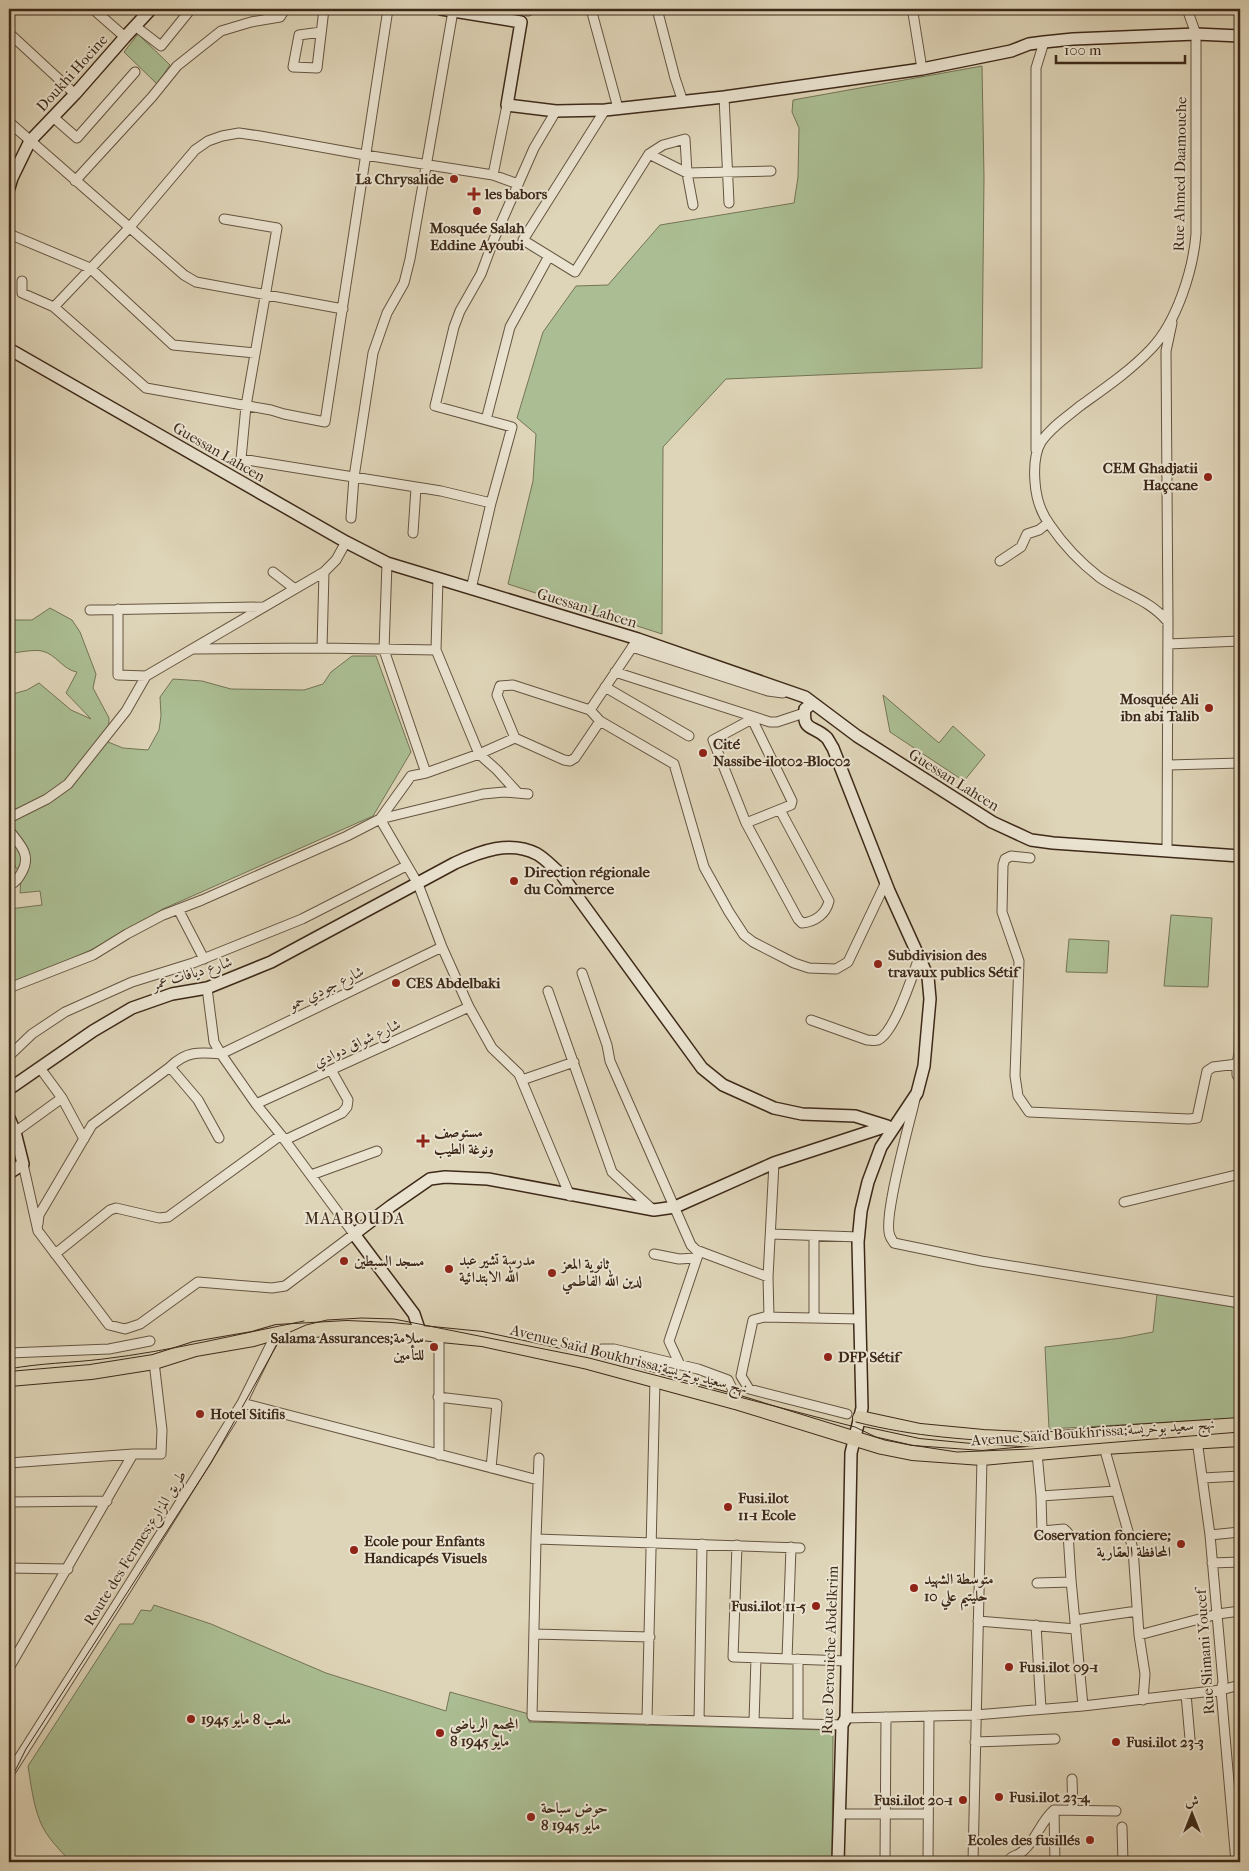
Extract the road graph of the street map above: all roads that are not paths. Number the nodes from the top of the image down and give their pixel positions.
1 (93, 9) edge
2 (151, 9) edge
3 (191, 9) edge
4 (285, 9) edge
5 (324, 9) edge
6 (388, 9) edge
7 (447, 9) edge
8 (591, 9) edge
9 (657, 9) edge
10 (1187, 9) edge
11 (914, 13) dead end
12 (135, 26) junction
13 (321, 32) junction
14 (9, 33) edge
15 (1196, 34) junction
16 (1240, 36) edge
17 (125, 37) junction
18 (1044, 42) junction
19 (922, 69) junction
20 (135, 72) dead end
21 (76, 94) junction
22 (724, 97) junction
23 (683, 102) junction
24 (507, 105) junction
25 (618, 108) junction
26 (605, 110) junction
27 (556, 111) junction
28 (53, 117) junction
29 (9, 122) edge
30 (30, 141) junction
31 (649, 154) junction
32 (365, 155) junction
33 (426, 163) junction
34 (771, 171) dead end
35 (728, 172) junction
36 (687, 174) junction
37 (493, 175) junction
38 (75, 181) junction
39 (518, 184) junction
40 (9, 188) edge
41 (729, 203) dead end
42 (693, 206) dead end
43 (224, 220) dead end
44 (129, 228) junction
45 (9, 234) edge
46 (549, 256) junction
47 (90, 268) junction
48 (22, 281) dead end
49 (265, 295) junction
50 (54, 307) junction
51 (343, 310) junction
52 (1174, 316) junction
53 (9, 349) edge
54 (255, 354) junction
55 (246, 406) junction
56 (486, 420) junction
57 (1036, 455) junction
58 (354, 477) junction
59 (416, 488) junction
60 (490, 503) junction
61 (351, 518) dead end
62 (1048, 523) junction
63 (413, 533) dead end
64 (346, 542) junction
65 (1000, 561) dead end
66 (387, 563) junction
67 (273, 572) dead end
68 (324, 572) junction
69 (438, 578) junction
70 (295, 588) junction
71 (471, 589) junction
72 (263, 607) junction
73 (90, 610) dead end
74 (118, 610) junction
75 (1168, 622) junction
76 (1240, 642) edge
77 (635, 643) junction
78 (1168, 644) junction
79 (322, 648) junction
80 (194, 649) junction
81 (384, 650) junction
82 (436, 650) junction
83 (615, 672) junction
84 (146, 676) junction
85 (605, 687) junction
86 (813, 703) junction
87 (590, 710) junction
88 (804, 713) junction
89 (754, 718) junction
90 (600, 721) junction
91 (689, 736) dead end
92 (515, 738) junction
93 (479, 754) junction
94 (1240, 763) edge
95 (1168, 765) junction
96 (426, 773) junction
97 (518, 793) junction
98 (528, 794) dead end
99 (780, 810) junction
100 (9, 818) edge
101 (380, 819) junction
102 (746, 822) junction
103 (9, 830) edge
104 (1167, 851) junction
105 (1240, 856) edge
106 (1030, 858) dead end
107 (406, 866) junction
108 (886, 882) junction
109 (418, 884) junction
110 (9, 886) edge
111 (178, 909) junction
112 (442, 947) junction
113 (204, 958) junction
114 (919, 958) junction
115 (582, 973) dead end
116 (1240, 974) edge
117 (9, 988) edge
118 (207, 988) junction
119 (548, 991) dead end
120 (469, 1007) junction
121 (811, 1020) dead end
122 (221, 1054) junction
123 (9, 1056) edge
124 (574, 1062) junction
125 (1237, 1064) junction
126 (170, 1067) junction
127 (40, 1068) junction
128 (331, 1070) junction
129 (1240, 1078) edge
130 (522, 1080) junction
131 (9, 1089) edge
132 (917, 1093) junction
133 (62, 1098) junction
134 (256, 1104) junction
135 (9, 1118) edge
136 (893, 1124) junction
137 (15, 1132) junction
138 (283, 1137) junction
139 (220, 1138) dead end
140 (84, 1139) junction
141 (377, 1151) dead end
142 (774, 1163) junction
143 (23, 1164) junction
144 (9, 1173) edge
145 (1240, 1174) edge
146 (311, 1175) junction
147 (570, 1196) junction
148 (1124, 1202) dead end
149 (675, 1207) junction
150 (654, 1210) junction
151 (38, 1231) junction
152 (354, 1234) junction
153 (771, 1234) junction
154 (814, 1236) junction
155 (859, 1237) junction
156 (55, 1254) junction
157 (654, 1254) dead end
158 (698, 1255) junction
159 (768, 1277) junction
160 (1240, 1303) edge
161 (414, 1314) junction
162 (769, 1317) junction
163 (814, 1318) junction
164 (860, 1319) junction
165 (391, 1330) junction
166 (276, 1332) junction
167 (420, 1332) junction
168 (439, 1334) junction
169 (150, 1342) dead end
170 (9, 1352) edge
171 (154, 1362) junction
172 (588, 1362) junction
173 (680, 1365) junction
174 (9, 1379) edge
175 (655, 1380) junction
176 (438, 1397) junction
177 (242, 1402) junction
178 (739, 1403) junction
179 (853, 1416) junction
180 (1240, 1426) edge
181 (1240, 1439) edge
182 (855, 1440) junction
183 (1197, 1440) junction
184 (1104, 1447) junction
185 (1038, 1453) junction
186 (133, 1454) junction
187 (439, 1455) junction
188 (539, 1458) dead end
189 (982, 1458) junction
190 (9, 1463) edge
191 (491, 1468) junction
192 (1240, 1476) edge
193 (1203, 1478) junction
194 (538, 1480) junction
195 (1116, 1491) junction
196 (1041, 1496) junction
197 (107, 1501) junction
198 (9, 1502) edge
199 (1240, 1532) edge
200 (1210, 1535) junction
201 (536, 1539) junction
202 (652, 1542) junction
203 (702, 1544) junction
204 (737, 1545) junction
205 (1240, 1562) edge
206 (1212, 1563) junction
207 (9, 1568) edge
208 (68, 1568) junction
209 (1071, 1582) junction
210 (1037, 1583) dead end
211 (1137, 1611) junction
212 (1240, 1612) edge
213 (1218, 1614) junction
214 (978, 1621) junction
215 (1075, 1624) junction
216 (1036, 1626) junction
217 (534, 1634) junction
218 (1139, 1635) junction
219 (650, 1638) junction
220 (756, 1658) junction
221 (787, 1659) junction
222 (798, 1659) junction
223 (847, 1661) junction
224 (9, 1668) edge
225 (1240, 1685) edge
226 (1221, 1690) junction
227 (1186, 1694) junction
228 (1143, 1700) junction
229 (1083, 1706) junction
230 (1041, 1709) junction
231 (975, 1714) junction
232 (929, 1716) junction
233 (886, 1717) junction
234 (647, 1720) junction
235 (700, 1721) junction
236 (844, 1721) junction
237 (754, 1722) junction
238 (798, 1723) junction
239 (1055, 1739) dead end
240 (1190, 1739) dead end
241 (975, 1742) junction
242 (9, 1772) edge
243 (1072, 1779) dead end
244 (1054, 1810) junction
245 (1073, 1810) junction
246 (1116, 1811) dead end
247 (839, 1814) junction
248 (885, 1814) junction
249 (928, 1814) junction
250 (1122, 1827) dead end
251 (838, 1862) edge
252 (884, 1862) edge
253 (928, 1862) edge
254 (973, 1862) edge
255 (1008, 1862) edge
256 (1055, 1862) edge
257 (1123, 1862) edge
258 (1236, 1862) edge

1 - 17 street
2 - 12 street, Doukhi Hocine
3 - 12 street
4 - 38 street
5 - 13 street
6 - 32 street
7 - 24 street
7 - 33 street
8 - 25 street
9 - 23 street
10 - 15 street
11 - 19 street
12 - 17 street, Doukhi Hocine
13 - 13 street
14 - 21 street
15 - 16 street
15 - 18 street
15 - 52 street, Rue Ahmed Daamouche
17 - 21 street, Doukhi Hocine
18 - 19 street
18 - 57 street
19 - 22 street
20 - 28 street
21 - 28 street, Doukhi Hocine
22 - 23 street
22 - 35 street
23 - 25 street
24 - 27 street
24 - 37 street
25 - 26 street
26 - 27 street
26 - 46 street
27 - 39 street
28 - 30 street, Doukhi Hocine
29 - 30 street
30 - 38 street
30 - 40 street, Doukhi Hocine
31 - 36 street
31 - 36 street
31 - 46 street
32 - 33 street
32 - 44 street
32 - 51 street
33 - 37 street
33 - 58 street
34 - 35 street
35 - 36 street
35 - 41 street
36 - 42 street
37 - 39 street
38 - 44 street
39 - 56 street
43 - 49 street
44 - 47 street
44 - 49 street
45 - 47 street
46 - 56 street
47 - 50 street
47 - 54 street
48 - 50 street
49 - 51 street
49 - 54 street
50 - 55 street
51 - 55 street
52 - 57 street, Rue Ahmed Daamouche
52 - 75 street
53 - 64 street, Guessan Lahcen
54 - 55 street
55 - 58 street
56 - 60 street
57 - 62 street
58 - 59 street
58 - 61 street
59 - 60 street
59 - 63 street
60 - 71 street
62 - 65 street
62 - 75 street
64 - 66 street, Guessan Lahcen
64 - 68 street
66 - 69 street, Guessan Lahcen
66 - 81 street
67 - 70 street
68 - 70 street
68 - 79 street
69 - 71 street, Guessan Lahcen
69 - 82 street
70 - 72 street
71 - 77 street, Guessan Lahcen
72 - 74 street
72 - 80 street
73 - 74 street
74 - 84 street
75 - 78 street
76 - 78 street
77 - 83 street
77 - 86 street, Guessan Lahcen
78 - 95 street
79 - 80 street
79 - 81 street
80 - 84 street
81 - 82 street
81 - 96 street
82 - 93 street
83 - 85 street
83 - 89 street
84 - 100 street
85 - 87 street
85 - 91 street
86 - 88 street
86 - 104 street, Guessan Lahcen
87 - 90 street
87 - 92 street
88 - 89 street
88 - 108 street, Rue Derouiche Abdelkrim
89 - 99 street
89 - 102 street
90 - 92 street
90 - 108 street
92 - 93 street
93 - 96 street
93 - 97 street
94 - 95 street
95 - 104 street
96 - 101 street
97 - 98 street
97 - 101 street
99 - 102 street
99 - 102 street
101 - 107 street
101 - 111 street
103 - 110 street
104 - 105 street, Guessan Lahcen
106 - 125 street
107 - 109 street
107 - 113 street
108 - 114 street, Rue Derouiche Abdelkrim
109 - 112 street
109 - 118 street, شارع ديافات عمر
109 - 136 street, شارع ديافات عمر
111 - 113 street
111 - 117 street
112 - 120 street
112 - 122 street, شارع جودي حمو
113 - 123 street
114 - 121 street
114 - 132 street, Rue Derouiche Abdelkrim
115 - 149 street
116 - 125 street
118 - 122 street
118 - 127 street, شارع ديافات عمر
119 - 124 street
120 - 128 street, شارع شواق دوادي
120 - 130 street
122 - 126 street
122 - 134 street
124 - 130 street
124 - 150 street
125 - 129 street
126 - 139 street
126 - 140 street
127 - 131 street, شارع ديافات عمر
127 - 133 street
128 - 134 street, شارع شواق دوادي
128 - 138 street
130 - 147 street
132 - 136 street, Rue Derouiche Abdelkrim
132 - 160 street
133 - 137 street
133 - 140 street
134 - 138 street
135 - 137 street
136 - 142 street
136 - 155 street, Rue Derouiche Abdelkrim
137 - 143 street
138 - 146 street
138 - 156 street
140 - 151 street
141 - 146 street
142 - 149 street
142 - 153 street
143 - 144 street
143 - 151 street
145 - 148 street
146 - 152 street
147 - 150 street
147 - 152 street
149 - 150 street
149 - 158 street
151 - 156 street
152 - 156 street
152 - 161 street
153 - 154 street
153 - 159 street
154 - 155 street
154 - 163 street
155 - 164 street, Rue Derouiche Abdelkrim
157 - 158 street
158 - 159 street
158 - 173 street
159 - 162 street
161 - 165 street
161 - 167 street
162 - 163 street
162 - 179 street
163 - 164 street
164 - 179 street, Rue Derouiche Abdelkrim
165 - 166 main road, Avenue Saïd Boukhrissa;نهج سعيد بوخريسة
165 - 167 main road, Avenue Saïd Boukhrissa;نهج سعيد بوخريسة
166 - 171 main road, Avenue Saïd Boukhrissa;نهج سعيد بوخريسة
166 - 177 street, Route des Fermes;طريق المزارع
167 - 168 main road, Avenue Saïd Boukhrissa;نهج سعيد بوخريسة
168 - 172 main road, Avenue Saïd Boukhrissa;نهج سعيد بوخريسة
168 - 176 street
169 - 170 street
171 - 174 main road, Avenue Saïd Boukhrissa;نهج سعيد بوخريسة
171 - 186 street
172 - 173 street
172 - 175 main road, Avenue Saïd Boukhrissa;نهج سعيد بوخريسة
173 - 178 street
175 - 178 main road, Avenue Saïd Boukhrissa;نهج سعيد بوخريسة
175 - 202 street
176 - 187 street
176 - 191 street
177 - 187 street
177 - 242 street, Route des Fermes;طريق المزارع
178 - 182 main road, Avenue Saïd Boukhrissa;نهج سعيد بوخريسة
179 - 180 main road, Avenue Saïd Boukhrissa;نهج سعيد بوخريسة
179 - 182 street, Rue Derouiche Abdelkrim
181 - 183 main road, Avenue Saïd Boukhrissa;نهج سعيد بوخريسة
182 - 189 main road, Avenue Saïd Boukhrissa;نهج سعيد بوخريسة
182 - 223 street, Rue Derouiche Abdelkrim
183 - 184 main road, Avenue Saïd Boukhrissa;نهج سعيد بوخريسة
183 - 193 street, Rue Slimani Youcef
184 - 185 main road, Avenue Saïd Boukhrissa;نهج سعيد بوخريسة
184 - 195 street
185 - 189 main road, Avenue Saïd Boukhrissa;نهج سعيد بوخريسة
185 - 196 street
186 - 190 street
186 - 197 street
187 - 191 street
188 - 194 street
189 - 214 street
191 - 194 street
192 - 193 street
193 - 200 street, Rue Slimani Youcef
194 - 201 street
195 - 196 street
195 - 211 street
196 - 209 street
197 - 198 street
197 - 208 street
199 - 200 street
200 - 206 street, Rue Slimani Youcef
201 - 202 street
201 - 217 street
202 - 203 street
202 - 219 street
203 - 204 street
203 - 235 street
204 - 220 street
204 - 221 street
205 - 206 street
206 - 213 street, Rue Slimani Youcef
207 - 208 street
208 - 224 street
209 - 210 street
209 - 215 street
211 - 215 street
211 - 218 street
212 - 213 street
213 - 218 street
213 - 226 street, Rue Slimani Youcef
214 - 216 street
214 - 231 street
215 - 216 street
215 - 229 street
216 - 230 street
217 - 219 street
217 - 234 street
218 - 228 street
219 - 234 street
220 - 221 street
220 - 237 street
221 - 222 street
222 - 223 street
222 - 238 street
223 - 236 street, Rue Derouiche Abdelkrim
225 - 226 street
226 - 227 street
226 - 258 street, Rue Slimani Youcef
227 - 228 street
227 - 240 street
228 - 229 street
229 - 230 street
230 - 231 street
231 - 232 street
231 - 241 street
232 - 233 street
232 - 249 street
233 - 236 street
233 - 248 street
234 - 235 street
235 - 237 street
236 - 238 street
236 - 247 street, Rue Derouiche Abdelkrim
237 - 238 street
239 - 241 street
241 - 254 street
243 - 245 street
244 - 245 street
244 - 255 street
244 - 256 street
245 - 246 street
247 - 248 street
247 - 251 street, Rue Derouiche Abdelkrim
248 - 249 street
248 - 252 street
249 - 253 street
250 - 257 street

